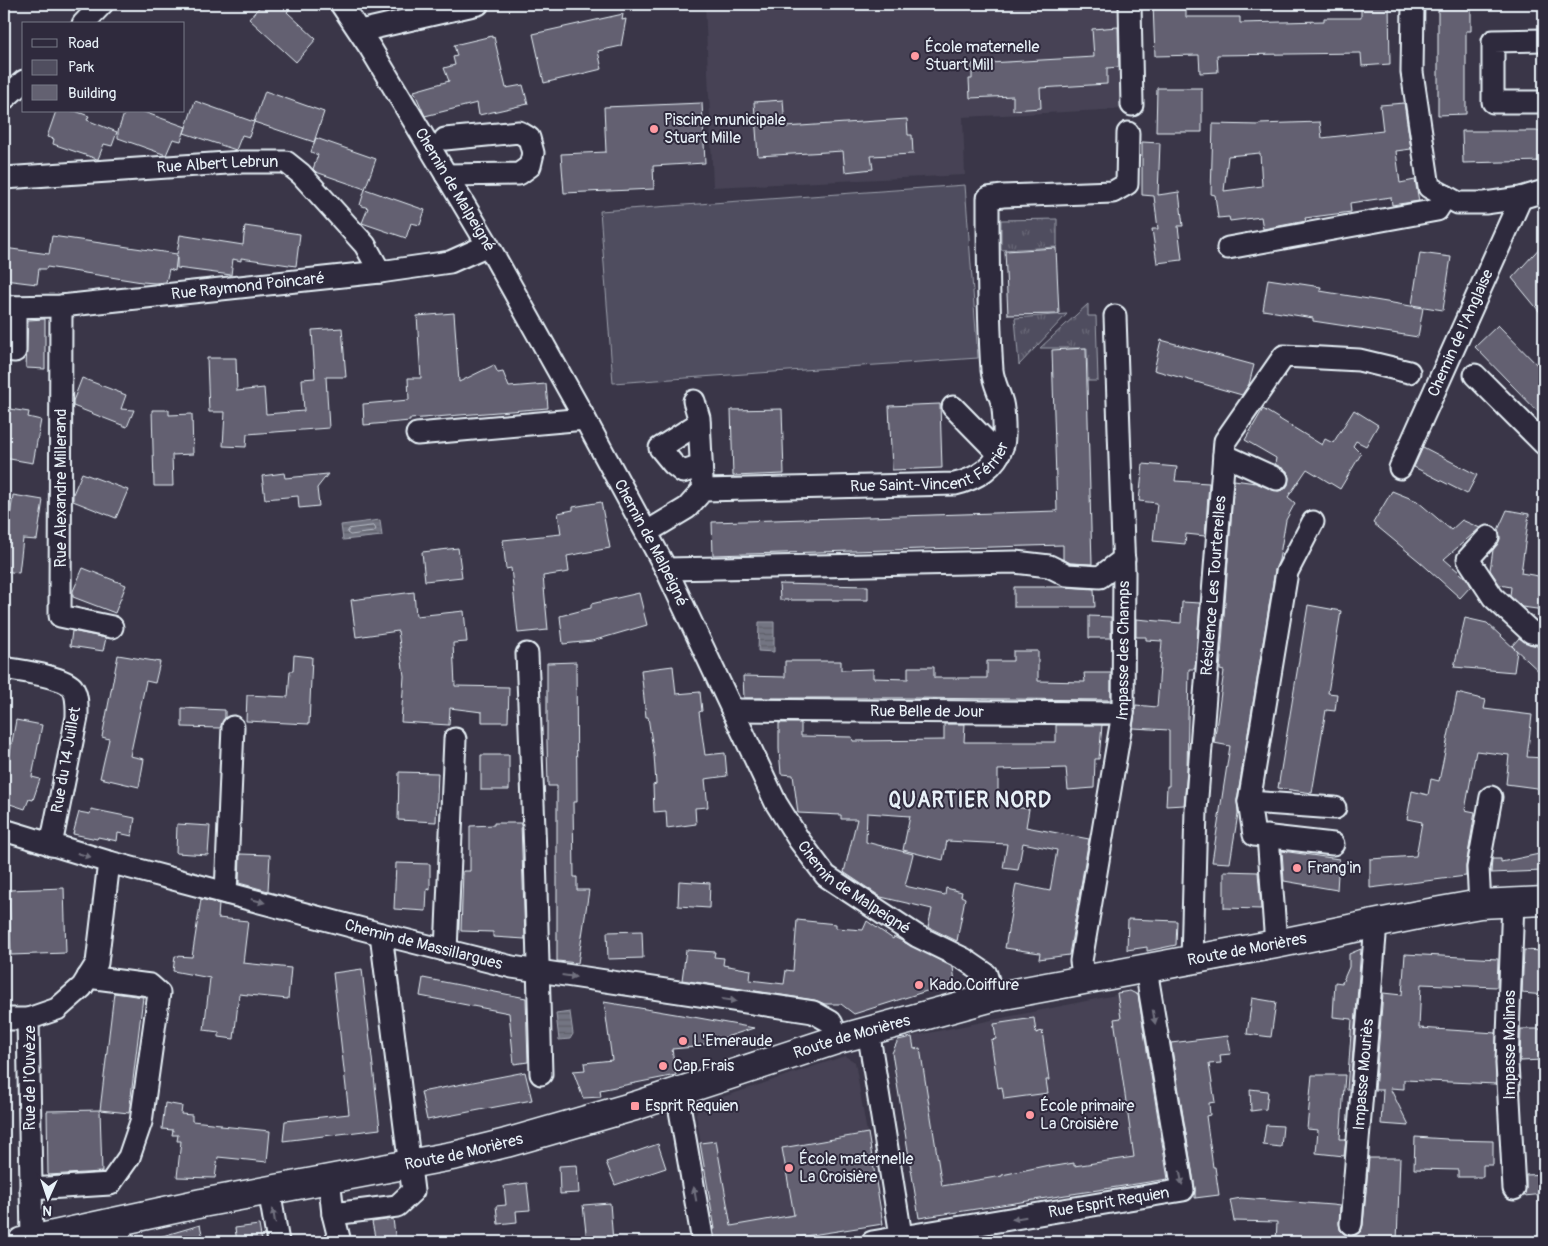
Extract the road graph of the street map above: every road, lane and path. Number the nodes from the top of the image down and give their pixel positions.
1 (102, 4) edge
2 (341, 4) edge
3 (478, 4) edge
4 (1130, 4) edge
5 (1413, 4) edge
6 (85, 22) edge
7 (360, 31) junction
8 (1544, 40) edge
9 (22, 83) edge
10 (4, 99) edge
11 (1544, 102) edge
12 (1132, 105) dead end
13 (1128, 133) dead end
14 (445, 139) dead end
15 (446, 175) junction
16 (4, 178) edge
17 (1544, 191) edge
18 (1446, 196) junction
19 (1521, 198) junction
20 (488, 245) junction
21 (1228, 248) dead end
22 (380, 272) junction
23 (61, 306) junction
24 (9, 307) edge
25 (1115, 316) dead end
26 (4, 350) edge
27 (1408, 372) dead end
28 (1475, 375) dead end
29 (694, 401) dead end
30 (954, 407) dead end
31 (585, 419) junction
32 (699, 423) junction
33 (417, 434) dead end
34 (1544, 444) edge
35 (999, 454) junction
36 (1224, 455) junction
37 (701, 466) junction
38 (1400, 468) dead end
39 (1277, 479) dead end
40 (703, 490) junction
41 (1313, 522) dead end
42 (647, 532) junction
43 (1488, 537) dead end
44 (1124, 559) junction
45 (666, 569) junction
46 (112, 626) dead end
47 (1544, 634) edge
48 (527, 654) dead end
49 (4, 668) edge
50 (732, 710) junction
51 (1123, 713) junction
52 (233, 727) dead end
53 (455, 738) dead end
54 (1491, 797) dead end
55 (1249, 802) junction
56 (1335, 808) dead end
57 (1268, 836) junction
58 (6, 837) edge
59 (1333, 844) dead end
60 (51, 845) junction
61 (109, 862) junction
62 (226, 893) junction
63 (1513, 901) junction
64 (1544, 901) edge
65 (1480, 904) junction
66 (1376, 924) junction
67 (381, 934) junction
68 (1276, 944) junction
69 (446, 951) junction
70 (1192, 960) junction
71 (1146, 969) junction
72 (537, 971) junction
73 (88, 977) junction
74 (1084, 981) junction
75 (993, 997) junction
76 (4, 1019) edge
77 (28, 1019) junction
78 (868, 1030) junction
79 (838, 1039) junction
80 (541, 1074) dead end
81 (676, 1093) junction
82 (410, 1164) junction
83 (329, 1178) junction
84 (31, 1188) junction
85 (1514, 1189) dead end
86 (269, 1190) junction
87 (333, 1214) junction
88 (1352, 1224) dead end
89 (121, 1232) edge
90 (902, 1240) edge
91 (27, 1241) edge
92 (278, 1242) edge
93 (340, 1242) edge
94 (703, 1242) edge
95 (872, 1242) edge

1 - 6 street
2 - 7 street, Chemin de Malpeigné
3 - 7 street
4 - 12 street
5 - 18 street
7 - 15 street, Chemin de Malpeigné
8 - 11 street
9 - 10 street
13 - 35 street, Rue Saint-Vincent Férrier
14 - 15 street
15 - 20 street, Chemin de Malpeigné
16 - 22 street, Rue Albert Lebrun
17 - 19 street
18 - 19 street
18 - 21 street
19 - 38 street, Chemin de l'Anglaise
20 - 22 street, Rue Raymond Poincaré
20 - 31 street, Chemin de Malpeigné
22 - 23 street, Rue Raymond Poincaré
23 - 24 street, Rue Raymond Poincaré
23 - 46 street, Rue Alexandre Millerand
24 - 26 street
25 - 44 street, Impasse des Champs
27 - 36 street, Résidence Les Tourterelles
28 - 34 street
29 - 32 street
30 - 35 street
31 - 33 street
31 - 42 street, Chemin de Malpeigné
32 - 37 street
32 - 37 street
35 - 40 street, Rue Saint-Vincent Férrier
36 - 39 street
36 - 70 street, Résidence Les Tourterelles
37 - 40 street
40 - 42 street
41 - 55 street
42 - 45 street, Chemin de Malpeigné
43 - 47 street
44 - 45 street
44 - 51 street, Impasse des Champs
45 - 50 street, Chemin de Malpeigné
48 - 72 street
49 - 60 street, Rue du 14 Juillet
50 - 51 street, Rue Belle de Jour
50 - 75 street, Chemin de Malpeigné
51 - 74 street, Impasse des Champs
52 - 62 street
53 - 69 street
54 - 65 street
55 - 56 street
55 - 57 street
57 - 59 street
57 - 68 street
58 - 60 street, Chemin de Massillargues
60 -> 61 street, Chemin de Massillargues
61 - 62 street, Chemin de Massillargues
61 - 73 street, Rue de l'Ouvèze
62 -> 67 street, Chemin de Massillargues
63 - 64 main road, Route de Morières
63 - 65 main road, Route de Morières
63 - 85 street, Impasse Molinas
65 - 66 main road, Route de Morières
66 - 68 main road, Route de Morières
66 - 88 street, Impasse Mouriès
67 - 69 street, Chemin de Massillargues
67 - 82 street
68 - 70 main road, Route de Morières
69 - 72 street, Chemin de Massillargues
70 - 71 main road, Route de Morières
71 - 74 main road, Route de Morières
71 -> 90 street, Rue Esprit Requien
72 -> 79 street, Chemin de Massillargues
72 - 80 street
73 - 77 street, Rue de l'Ouvèze
73 - 84 street
74 - 75 main road, Route de Morières
75 - 78 main road, Route de Morières
76 - 77 street
77 - 84 street, Rue de l'Ouvèze
78 - 79 main road, Route de Morières
78 - 90 street
79 - 81 main road, Route de Morières
81 - 82 main road, Route de Morières
94 -> 81 street
82 - 83 main road, Route de Morières
82 - 87 street
83 - 86 main road, Route de Morières
83 - 87 street
84 - 91 street, Rue de l'Ouvèze
86 - 89 main road, Route de Morières
92 -> 86 street
87 - 93 street
89 - 91 main road, Route de Morières
90 - 95 street, Rue Esprit Requien

